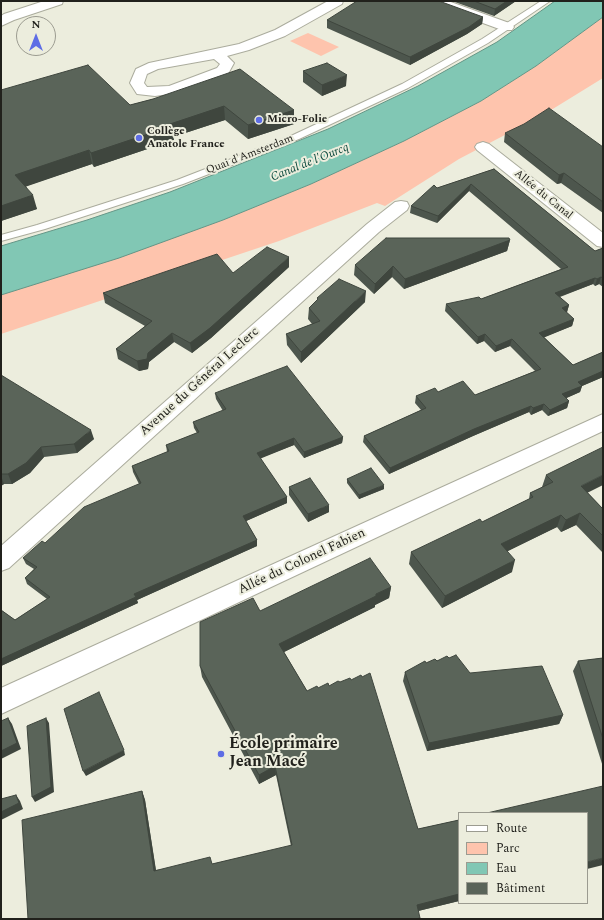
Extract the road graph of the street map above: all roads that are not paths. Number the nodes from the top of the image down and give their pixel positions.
1 (57, 1) edge
2 (337, 1) edge
3 (436, 1) edge
4 (546, 1) edge
5 (1, 22) edge
6 (506, 27) junction
7 (217, 54) junction
8 (483, 147) dead end
9 (401, 206) dead end
10 (1, 238) edge
11 (603, 242) edge
12 (603, 422) edge
13 (1, 561) edge
14 (1, 701) edge

1 - 5 street
2 - 7 street
3 - 6 street
4 - 6 lane, Quai d'Amsterdam
6 - 10 lane, Quai d'Amsterdam
7 - 7 street
8 - 11 street, Allée du Canal
9 - 13 street, Avenue du Général Leclerc
12 - 14 street, Allée du Colonel Fabien

